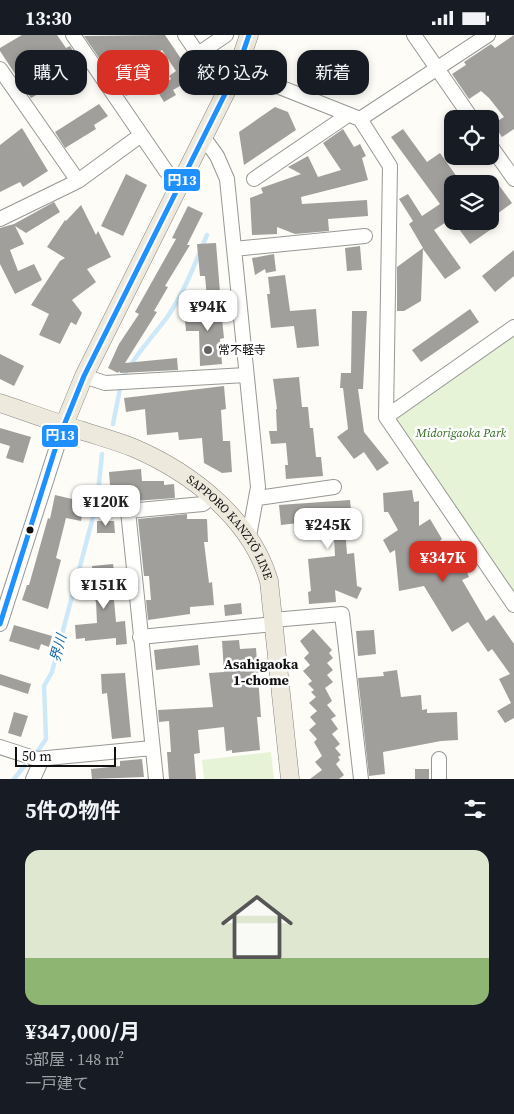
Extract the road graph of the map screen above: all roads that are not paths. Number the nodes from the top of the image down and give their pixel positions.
1 (73, 35) edge
2 (185, 35) edge
3 (226, 35) edge
4 (250, 35) edge
5 (414, 35) edge
6 (488, 35) edge
7 (244, 50) edge
8 (0, 69) edge
9 (437, 69) junction
10 (287, 90) edge
11 (224, 95) edge
12 (466, 110) edge
13 (354, 117) junction
14 (141, 135) junction
15 (204, 138) junction
16 (499, 158) edge
17 (254, 179) dead end
18 (514, 179) edge
19 (78, 181) junction
20 (180, 184) junction
21 (0, 219) edge
22 (365, 236) dead end
23 (234, 249) junction
24 (514, 327) edge
25 (246, 375) junction
26 (84, 376) junction
27 (0, 403) edge
28 (386, 417) junction
29 (64, 425) junction
30 (334, 487) dead end
31 (212, 496) junction
32 (258, 498) junction
33 (249, 536) junction
34 (514, 605) edge
35 (273, 622) junction
36 (0, 624) edge
37 (140, 637) junction
38 (0, 747) edge
39 (152, 749) junction
40 (42, 759) junction
41 (438, 759) dead end
42 (34, 779) edge
43 (156, 779) edge
44 (290, 779) edge
45 (361, 779) edge
46 (439, 779) edge

1 - 14 street
2 - 3 street
4 - 7 main road
5 - 9 street
6 - 9 street
8 - 19 street
9 - 12 street
9 - 13 street
10 - 13 street
11 - 15 main road
13 - 17 street
13 - 28 street
14 - 19 street
14 - 20 street
15 - 20 main road
15 - 23 street
16 - 18 street
19 - 21 street
20 - 26 main road
22 - 23 street
23 - 25 street
24 - 28 street
25 - 26 street
25 - 32 street
26 - 29 main road
27 - 29 main road, SAPPORO KANZYŌ LINE
28 - 34 street
29 - 31 main road, SAPPORO KANZYŌ LINE
29 - 36 street
30 - 32 street
31 - 33 main road, SAPPORO KANZYŌ LINE
31 - 37 street
32 - 33 street
33 - 35 main road, SAPPORO KANZYŌ LINE
35 - 37 street
35 - 44 main road, SAPPORO KANZYŌ LINE
35 - 45 street
37 - 39 street
38 - 40 street
39 - 40 street
39 - 43 street
40 - 42 street
41 - 46 street

